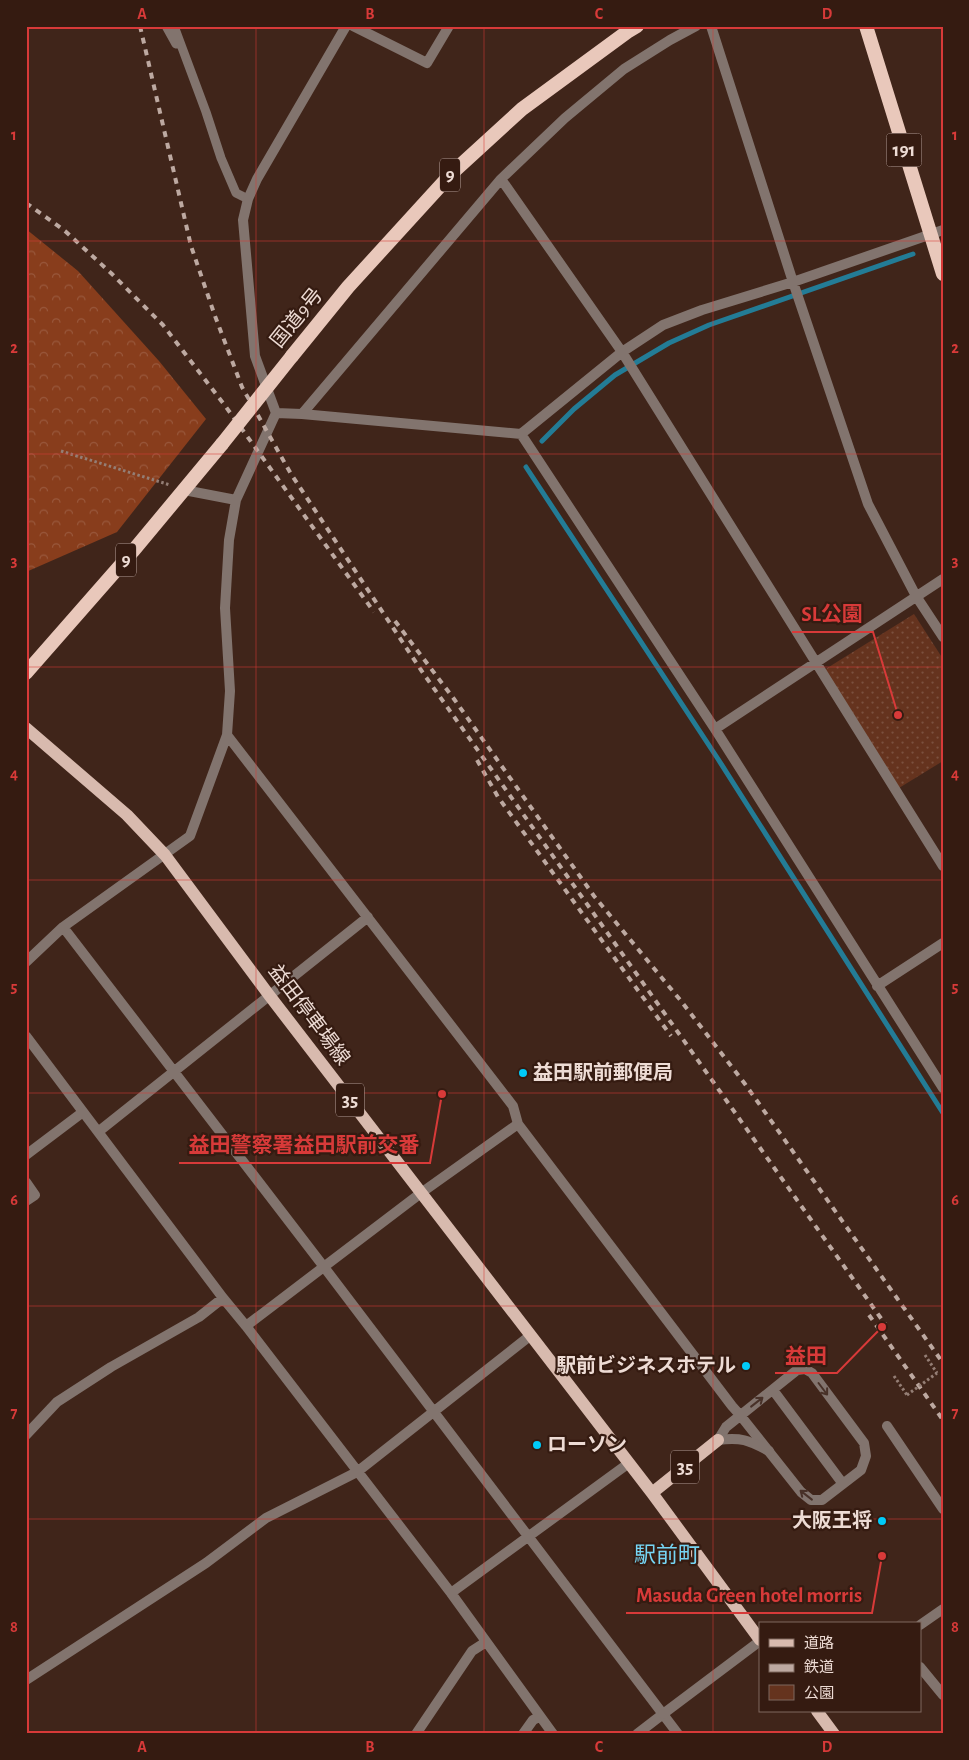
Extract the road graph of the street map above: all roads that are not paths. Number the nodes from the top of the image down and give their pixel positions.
1 (166, 26) edge
2 (174, 26) edge
3 (346, 26) edge
4 (353, 26) edge
5 (449, 26) edge
6 (637, 26) edge
7 (696, 26) edge
8 (711, 26) edge
9 (866, 26) edge
10 (190, 70) junction
11 (501, 179) junction
12 (248, 200) junction
13 (936, 232) edge
14 (943, 274) edge
15 (793, 282) junction
16 (622, 352) junction
17 (276, 413) junction
18 (302, 414) junction
19 (521, 434) junction
20 (184, 490) junction
21 (236, 500) junction
22 (943, 579) edge
23 (916, 596) junction
24 (943, 637) edge
25 (816, 662) junction
26 (26, 673) edge
27 (26, 728) edge
28 (715, 729) junction
29 (227, 735) junction
30 (165, 855) junction
31 (943, 866) edge
32 (368, 917) junction
33 (63, 927) junction
34 (943, 943) edge
35 (26, 962) edge
36 (877, 986) junction
37 (270, 995) junction
38 (26, 1036) edge
39 (174, 1072) junction
40 (943, 1088) edge
41 (83, 1112) junction
42 (518, 1124) junction
43 (98, 1132) junction
44 (26, 1155) edge
45 (26, 1182) edge
46 (421, 1193) junction
47 (26, 1201) edge
48 (324, 1267) junction
49 (223, 1298) junction
50 (246, 1326) junction
51 (531, 1335) junction
52 (773, 1390) junction
53 (434, 1412) junction
54 (740, 1415) junction
55 (887, 1426) dead end
56 (26, 1435) edge
57 (718, 1440) junction
58 (769, 1451) junction
59 (629, 1464) junction
60 (357, 1472) junction
61 (843, 1484) junction
62 (652, 1493) junction
63 (943, 1509) edge
64 (529, 1537) junction
65 (451, 1593) junction
66 (943, 1609) edge
67 (922, 1624) edge
68 (759, 1640) edge
69 (486, 1642) junction
70 (759, 1642) edge
71 (922, 1669) edge
72 (26, 1680) edge
73 (943, 1695) edge
74 (818, 1712) edge
75 (663, 1714) junction
76 (539, 1717) junction
77 (416, 1734) edge
78 (523, 1734) edge
79 (552, 1734) edge
80 (638, 1734) edge
81 (678, 1734) edge
82 (834, 1734) edge

1 - 10 lane
2 - 10 lane
3 - 12 street
4 - 5 street
6 - 20 highway, 国道9号 / 9, bridge
7 - 11 street
8 - 15 street
9 - 13 highway, 191
10 - 12 lane
11 - 16 street
11 - 18 street
12 - 17 street
13 - 14 highway, 191
13 - 15 street
15 - 16 street
15 - 23 street
16 - 19 street
16 - 25 street
17 - 18 street
17 - 21 street
18 - 19 street
19 - 28 street
20 - 21 street
20 - 26 highway, 国道9号 / 9
21 - 29 street
22 - 23 street
23 - 24 street
23 - 25 street
25 - 28 street
25 - 31 street
27 - 30 main road, 益田停車場線 / 35
28 - 36 street
29 - 30 street
29 - 32 street
30 - 33 street
30 - 37 main road, 益田停車場線 / 35
32 - 37 street
32 - 42 street
33 - 35 street
33 - 39 street
34 - 36 street
36 - 40 street
37 - 39 street
37 - 46 main road, 益田停車場線 / 35
38 - 41 street
39 - 43 street
39 - 48 street
41 - 43 street
41 - 44 street
42 - 46 street
42 - 54 street
43 - 49 street
45 - 47 street
46 - 48 street
46 - 51 main road, 益田停車場線 / 35
48 - 50 street
48 - 53 street
49 - 50 street
49 - 56 street
50 - 60 street
51 - 53 street
51 - 59 main road, 益田停車場線 / 35
54 -> 52 street
52 - 61 street
52 -> 61 street
53 - 60 street
53 - 64 street
54 - 57 street
54 - 58 street
55 - 63 street
57 - 58 street
57 - 62 main road, 35
61 -> 58 street
59 - 62 main road, 益田停車場線 / 35
59 - 64 street
60 - 65 street
60 - 72 street
62 - 68 main road, 益田停車場線
64 - 65 street
64 - 75 street
65 - 69 street
66 - 67 street
69 - 76 street
69 - 77 street
70 - 75 street
71 - 73 street
74 - 82 main road
75 - 80 street
75 - 81 street
76 - 78 street
76 - 79 street

